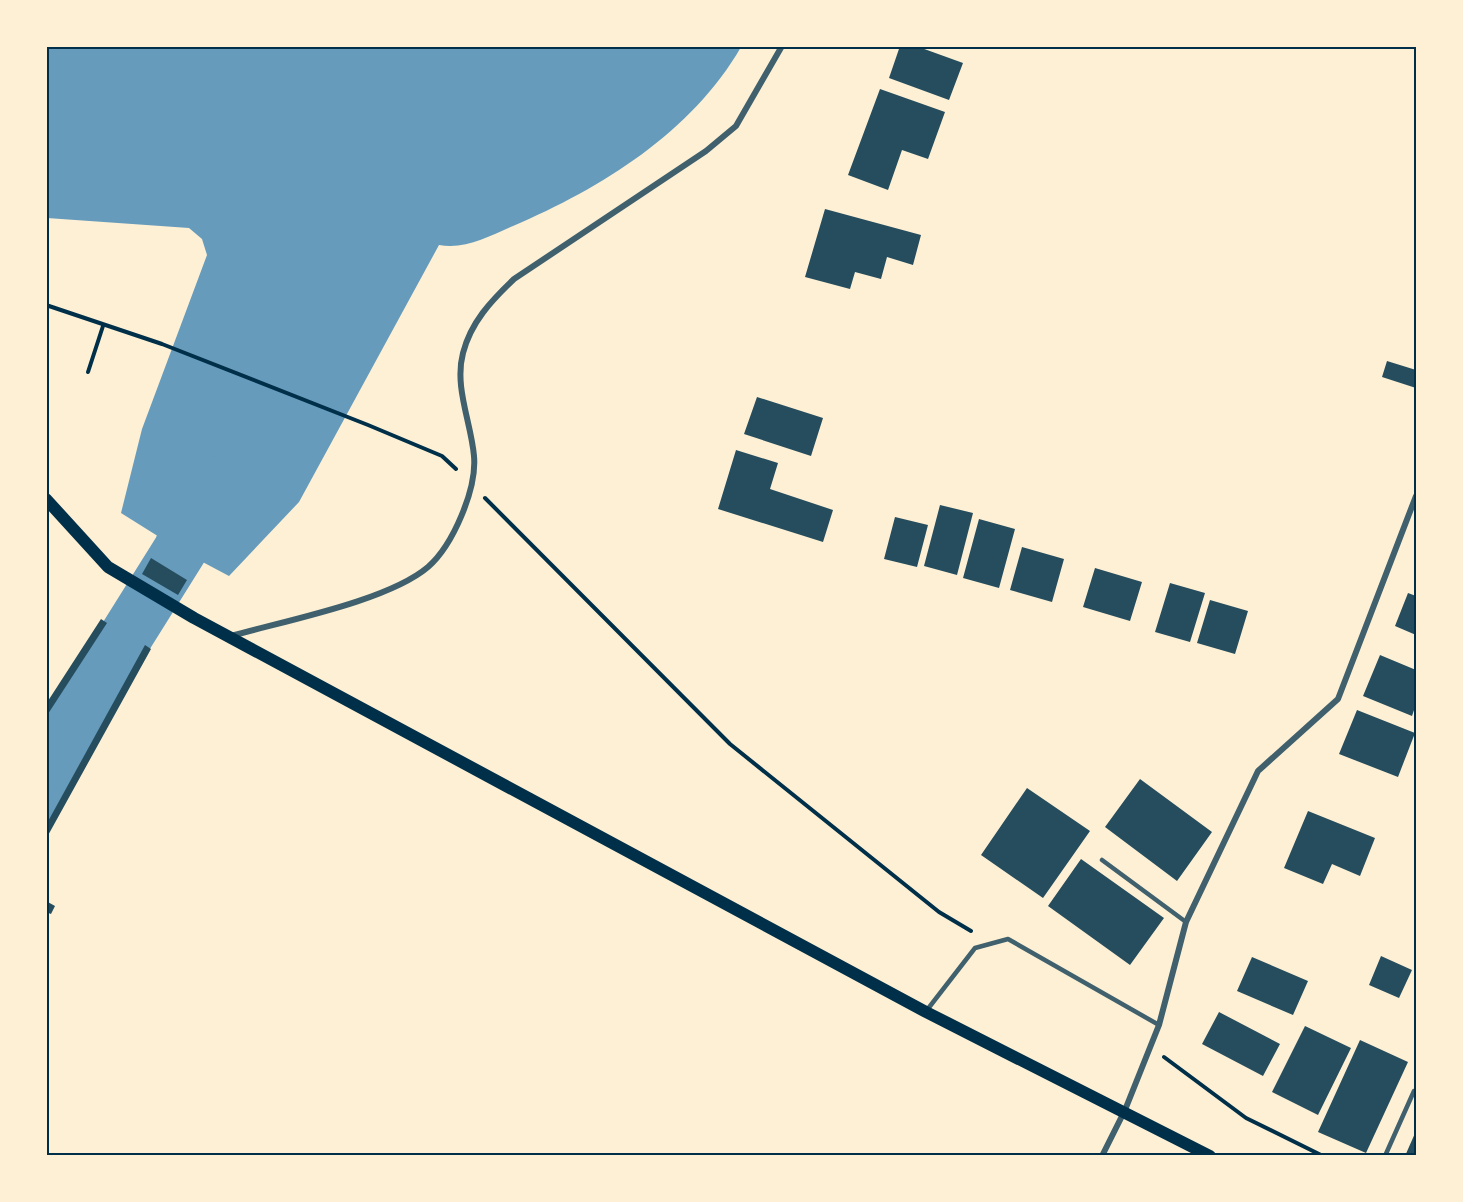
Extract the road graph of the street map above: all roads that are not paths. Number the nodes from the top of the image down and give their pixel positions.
1 (782, 46) edge
2 (1416, 496) edge
3 (46, 499) edge
4 (228, 637) junction
5 (1102, 860) dead end
6 (1186, 922) junction
7 (926, 1012) junction
8 (1159, 1025) junction
9 (1414, 1090) dead end
10 (1125, 1110) junction
11 (1102, 1155) edge
12 (1210, 1155) edge
13 (1385, 1155) edge

1 - 4 street
2 - 6 street
3 - 4 main road
4 - 7 main road
5 - 6 lane
6 - 8 street
7 - 8 lane
7 - 10 main road
8 - 10 street
9 - 13 lane
10 - 11 street
10 - 12 main road

